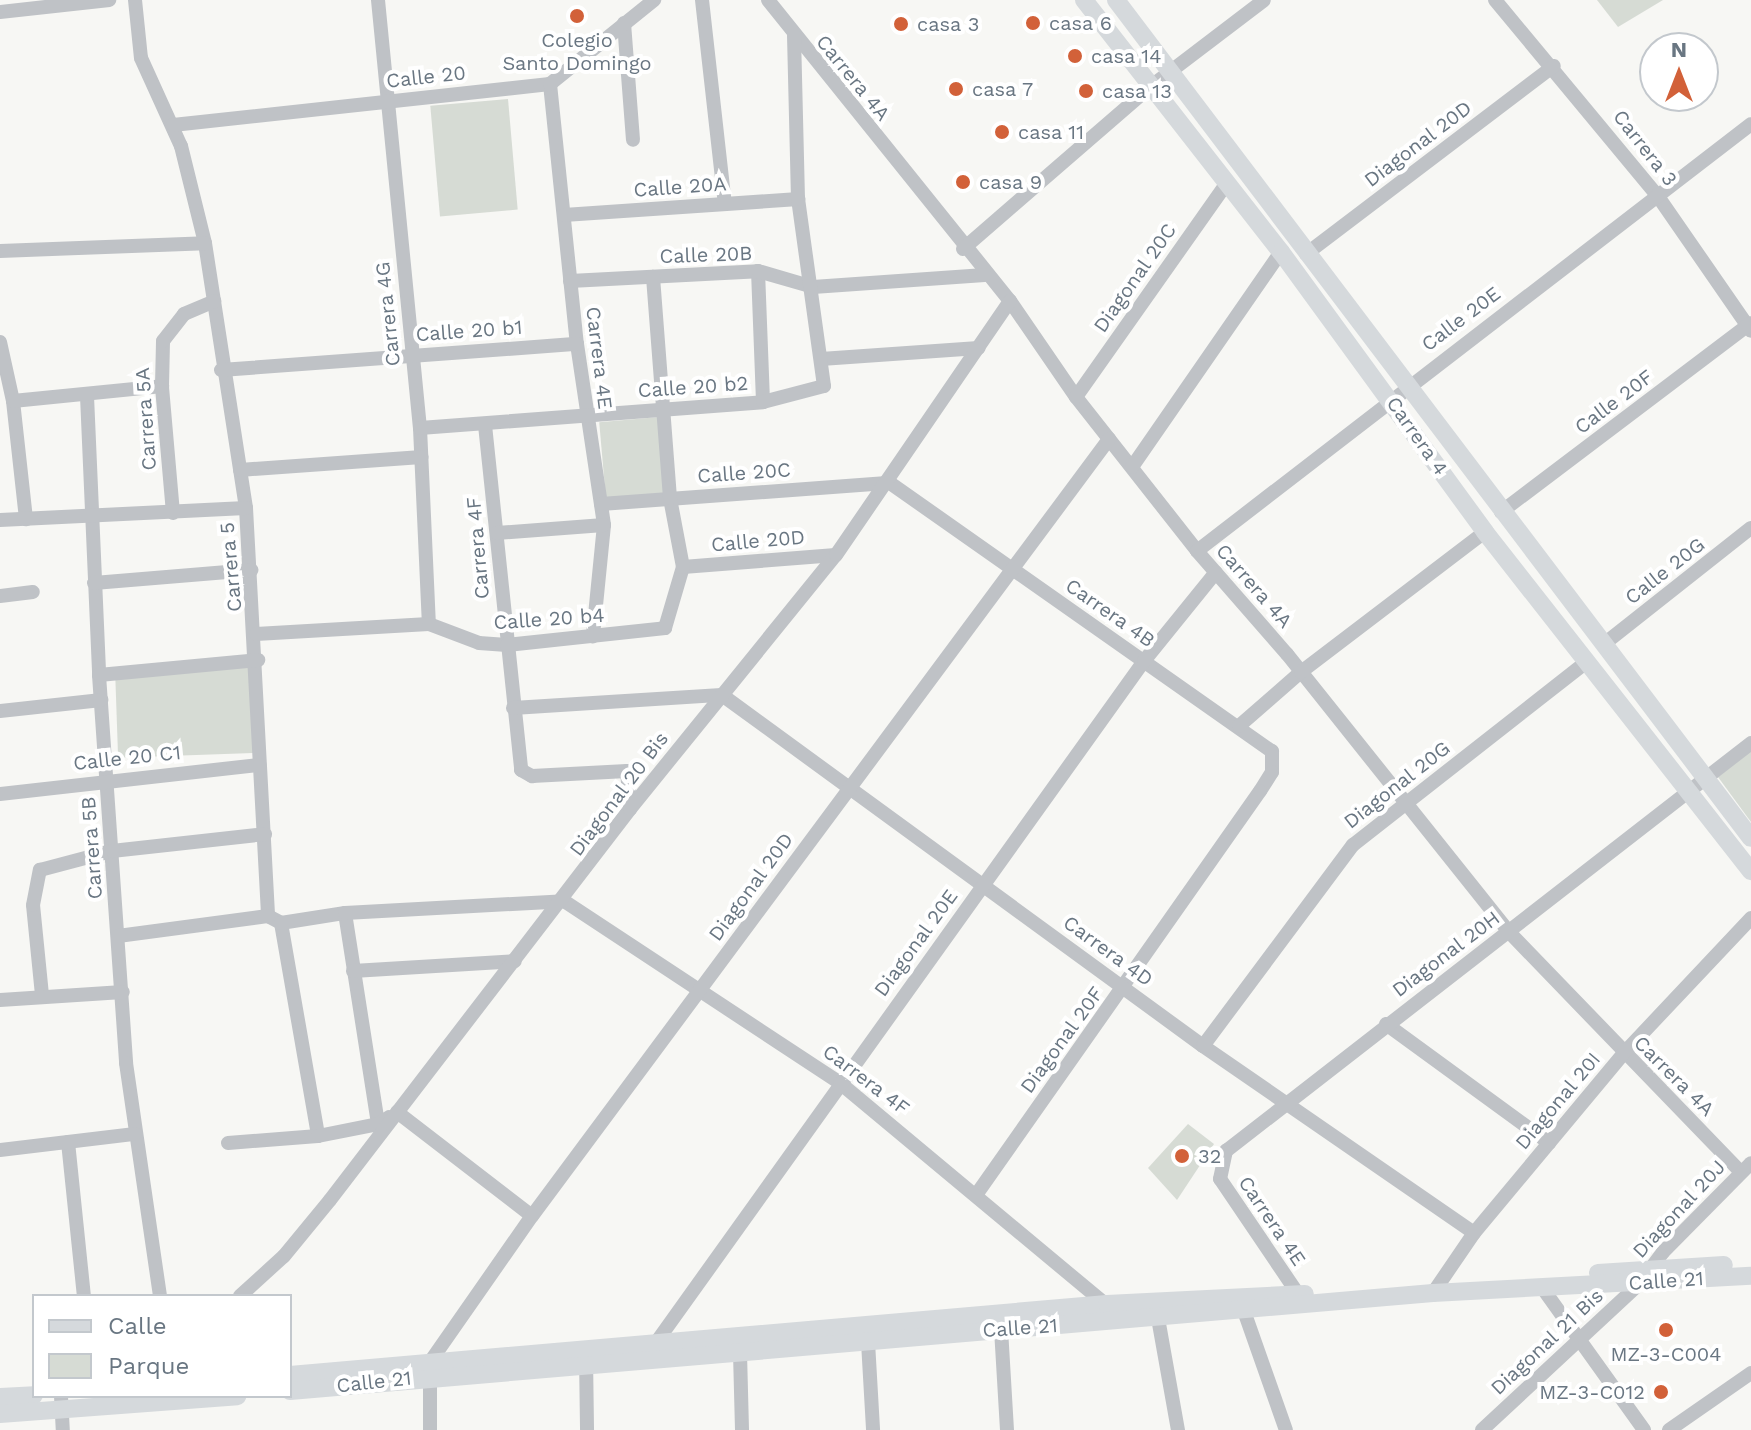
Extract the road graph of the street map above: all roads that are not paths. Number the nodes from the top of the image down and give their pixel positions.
1 (109, 0) edge
2 (135, 0) edge
3 (378, 0) edge
4 (654, 0) edge
5 (702, 0) edge
6 (768, 0) edge
7 (1084, 0) edge
8 (1116, 0) edge
9 (1264, 0) edge
10 (1495, 0) edge
11 (0, 12) edge
12 (624, 23) junction
13 (794, 36) junction
14 (1554, 66) junction
15 (1171, 71) junction
16 (550, 84) junction
17 (1150, 87) junction
18 (384, 101) junction
19 (1751, 124) edge
20 (173, 125) junction
21 (633, 140) dead end
22 (1227, 183) junction
23 (1657, 195) junction
24 (798, 199) junction
25 (725, 204) junction
26 (564, 215) junction
27 (205, 243) junction
28 (963, 249) junction
29 (0, 251) edge
30 (1281, 252) junction
31 (1306, 254) junction
32 (758, 271) junction
33 (985, 275) junction
34 (653, 277) junction
35 (570, 281) junction
36 (813, 287) junction
37 (214, 301) junction
38 (1010, 301) junction
39 (1750, 326) edge
40 (0, 342) edge
41 (577, 344) junction
42 (979, 348) junction
43 (413, 355) junction
44 (821, 359) junction
45 (221, 370) junction
46 (162, 386) junction
47 (1398, 392) junction
48 (87, 396) junction
49 (1076, 397) junction
50 (13, 401) junction
51 (763, 402) junction
52 (663, 410) junction
53 (586, 414) junction
54 (485, 425) junction
55 (420, 428) junction
56 (1109, 439) junction
57 (422, 457) junction
58 (1132, 467) junction
59 (240, 470) junction
60 (890, 483) junction
61 (670, 498) junction
62 (601, 504) junction
63 (246, 508) junction
64 (1501, 512) junction
65 (173, 513) junction
66 (96, 517) junction
67 (26, 519) junction
68 (0, 520) edge
69 (604, 525) junction
70 (1751, 528) edge
71 (1485, 532) junction
72 (497, 533) junction
73 (1197, 551) junction
74 (836, 555) junction
75 (683, 567) junction
76 (1012, 569) junction
77 (251, 570) junction
78 (1216, 572) junction
79 (94, 583) junction
80 (33, 592) dead end
81 (0, 596) edge
82 (429, 624) junction
83 (256, 634) junction
84 (593, 636) junction
85 (1604, 644) junction
86 (507, 645) junction
87 (258, 660) junction
88 (1144, 661) junction
89 (1588, 661) junction
90 (1301, 672) junction
91 (99, 675) junction
92 (722, 695) junction
93 (101, 700) junction
94 (513, 708) junction
95 (0, 711) edge
96 (1239, 726) junction
97 (1751, 743) edge
98 (259, 765) junction
99 (108, 779) junction
100 (1707, 779) junction
101 (846, 788) junction
102 (1260, 791) joint
103 (1691, 791) junction
104 (0, 794) edge
105 (1404, 804) junction
106 (630, 809) junction
107 (265, 834) junction
108 (1751, 838) edge
109 (112, 851) junction
110 (1751, 871) edge
111 (982, 885) junction
112 (564, 901) junction
113 (345, 913) junction
114 (1751, 918) edge
115 (274, 920) junction
116 (1509, 932) junction
117 (118, 936) junction
118 (515, 961) junction
119 (353, 971) junction
120 (1124, 988) junction
121 (701, 990) junction
122 (123, 992) junction
123 (42, 995) junction
124 (0, 1000) edge
125 (1386, 1024) junction
126 (1203, 1046) junction
127 (1623, 1054) junction
128 (840, 1083) junction
129 (1287, 1103) junction
130 (397, 1112) junction
131 (378, 1124) junction
132 (135, 1134) junction
133 (318, 1136) junction
134 (68, 1142) junction
135 (228, 1143) dead end
136 (1549, 1143) junction
137 (0, 1150) edge
138 (1746, 1167) edge
139 (1218, 1169) joint
140 (977, 1193) junction
141 (532, 1216) junction
142 (1474, 1233) junction
143 (1751, 1263) edge
144 (1751, 1276) edge
145 (1643, 1277) junction
146 (1541, 1286) junction
147 (1435, 1288) junction
148 (84, 1294) edge
149 (160, 1294) edge
150 (242, 1294) edge
151 (1298, 1294) junction
152 (1107, 1304) junction
153 (1244, 1311) junction
154 (1158, 1318) junction
155 (1121, 1321) junction
156 (1001, 1329) junction
157 (1580, 1340) junction
158 (868, 1342) junction
159 (655, 1344) junction
160 (740, 1353) junction
161 (586, 1356) junction
162 (429, 1369) junction
163 (1751, 1373) edge
164 (292, 1375) edge
165 (292, 1391) edge
166 (32, 1395) edge
167 (0, 1397) edge
168 (194, 1398) edge
169 (172, 1399) edge
170 (62, 1403) edge
171 (0, 1414) edge
172 (63, 1430) edge
173 (430, 1430) edge
174 (587, 1430) edge
175 (742, 1430) edge
176 (873, 1430) edge
177 (1007, 1430) edge
178 (1178, 1430) edge
179 (1286, 1430) edge
180 (1482, 1430) edge
181 (1644, 1430) edge
182 (1669, 1430) edge

1 - 11 street
2 - 20 street, Carrera 5
3 - 18 street, Carrera 4G
4 - 12 street
5 - 25 street
6 - 13 street, Carrera 4A
7 - 17 main road, Carrera 4
8 - 15 main road, Carrera 4
9 - 15 street
10 - 14 street, Carrera 3
12 - 16 street
12 - 21 street
13 - 24 street
13 - 28 street, Carrera 4A
14 - 23 street, Carrera 3
14 - 31 street, Diagonal 20D
15 - 17 street
15 - 31 main road, Carrera 4
16 - 18 street, Calle 20
16 - 26 street, Carrera 4E
17 - 22 main road, Carrera 4
17 - 28 street
18 - 20 street, Calle 20
18 - 43 street, Carrera 4G
19 - 23 street, Calle 20E
20 - 27 street, Carrera 5
22 - 30 main road, Carrera 4
22 - 49 street, Diagonal 20C
23 - 39 street, Carrera 3
23 - 47 street, Calle 20E
24 - 25 street, Calle 20A
24 - 36 street
25 - 26 street, Calle 20A
26 - 35 street, Carrera 4E
27 - 29 street
27 - 37 street, Carrera 5
28 - 33 street, Carrera 4A
30 - 47 main road, Carrera 4
30 - 58 street
31 - 47 main road, Carrera 4
32 - 34 street, Calle 20B
32 - 36 street, Calle 20B
32 - 51 street
33 - 36 street, Calle 20B
33 - 38 street, Carrera 4A
34 - 35 street, Calle 20B
34 - 52 street
35 - 41 street, Carrera 4E
36 - 44 street
37 - 45 street, Carrera 5
37 - 46 street, Carrera 5A
38 - 42 street, Diagonal 20 Bis
38 - 49 street, Carrera 4A
39 - 64 street, Calle 20F
40 - 50 street
41 - 43 street, Calle 20 b1
41 - 53 street, Carrera 4E
42 - 44 street
42 - 60 street, Diagonal 20 Bis
43 - 45 street, Calle 20 b1
43 - 55 street, Carrera 4G
44 - 51 street, Calle 20 b2
45 - 59 street, Carrera 5
46 - 48 street
46 - 65 street, Carrera 5A
47 - 64 main road, Carrera 4
47 - 71 main road, Carrera 4
47 - 73 street, Calle 20E
48 - 50 street
48 - 66 street, Carrera 5B
49 - 56 street, Carrera 4A
50 - 67 street
51 - 52 street, Calle 20 b2
52 - 53 street, Calle 20 b2
52 - 61 street
53 - 54 street, Calle 20 b2
53 - 62 street, Carrera 4E
54 - 55 street, Calle 20 b2
54 - 72 street, Carrera 4F
55 - 57 street, Carrera 4G
56 - 58 street, Carrera 4A
56 - 76 street, Diagonal 20D
57 - 59 street
57 - 82 street, Carrera 4G
58 - 73 street, Carrera 4A
59 - 63 street, Carrera 5
60 - 61 street, Calle 20C
60 - 74 street, Diagonal 20 Bis
60 - 76 street, Carrera 4B
61 - 62 street, Calle 20C
61 - 75 street
62 - 69 street, Carrera 4E
63 - 65 street
63 - 77 street, Carrera 5
64 - 85 main road, Carrera 4
65 - 66 street
66 - 67 street
66 - 79 street, Carrera 5B
67 - 68 street
69 - 72 street
69 - 84 street, Carrera 4E
70 - 85 street, Calle 20G
71 - 89 main road, Carrera 4
71 - 90 street
72 - 86 street, Carrera 4F
73 - 78 street, Carrera 4A
74 - 75 street, Calle 20D
74 - 92 street, Diagonal 20 Bis
75 - 84 street, Calle 20 b4
76 - 88 street, Carrera 4B
76 - 101 street, Diagonal 20D
77 - 79 street
77 - 83 street, Carrera 5
78 - 88 street, Diagonal 20E
78 - 90 street, Carrera 4A
79 - 91 street, Carrera 5B
80 - 81 street
82 - 83 street, Calle 20 b4
82 - 86 street, Calle 20 b4
83 - 87 street, Carrera 5
84 - 86 street, Calle 20 b4
85 - 100 main road, Carrera 4
86 - 94 street, Carrera 4F
87 - 91 street
87 - 98 street, Carrera 5
88 - 96 street, Carrera 4B
88 - 111 street, Diagonal 20E
89 - 103 main road, Carrera 4
89 - 105 street, Diagonal 20G
90 - 96 street
90 - 105 street, Carrera 4A
91 - 93 street, Carrera 5B
92 - 94 street
92 - 101 street, Carrera 4D
92 - 106 street, Diagonal 20 Bis
93 - 95 street
93 - 99 street, Carrera 5B
94 - 106 street, Carrera 4F
96 - 102 street, Carrera 4B
97 - 100 street, Diagonal 20H
98 - 99 street, Calle 20 C1
98 - 107 street, Carrera 5
99 - 104 street, Calle 20 C1
99 - 109 street, Carrera 5B
100 - 103 street, Diagonal 20H
100 - 108 main road, Carrera 4
101 - 111 street, Carrera 4D
101 - 121 street, Diagonal 20D
102 - 120 street, Diagonal 20F
103 - 110 main road, Carrera 4
103 - 116 street, Diagonal 20H
105 - 116 street, Carrera 4A
105 - 126 street, Diagonal 20G
106 - 112 street, Diagonal 20 Bis
107 - 109 street
107 - 115 street, Carrera 5
109 - 117 street, Carrera 5B
109 - 123 street
111 - 120 street, Carrera 4D
111 - 128 street, Diagonal 20E
112 - 113 street
112 - 118 street, Diagonal 20 Bis
112 - 121 street, Carrera 4F
113 - 115 street
113 - 119 street
114 - 127 street, Diagonal 20I
115 - 117 street
115 - 133 street, Carrera 5
116 - 125 street, Diagonal 20H
116 - 127 street, Carrera 4A
117 - 122 street, Carrera 5B
118 - 119 street
118 - 130 street, Diagonal 20 Bis
119 - 131 street
120 - 126 street, Carrera 4D
120 - 140 street, Diagonal 20F
121 - 128 street, Carrera 4F
121 - 141 street, Diagonal 20D
122 - 123 street
122 - 132 street, Carrera 5B
123 - 124 street
125 - 129 street, Diagonal 20H
125 - 136 street
126 - 129 street, Carrera 4D
127 - 136 street, Diagonal 20I
127 - 138 street, Carrera 4A
128 - 140 street, Carrera 4F
128 - 159 street, Diagonal 20E
129 - 139 street, Diagonal 20H
129 - 142 street, Carrera 4D
130 - 131 street
130 - 141 street
130 - 150 street, Diagonal 20 Bis
131 - 133 street
132 - 134 street
132 - 149 street, Carrera 5B
133 - 135 street
134 - 137 street
134 - 148 street
136 - 142 street, Diagonal 20I
138 - 145 street, Diagonal 20J
139 - 151 street, Carrera 4E
140 - 152 street, Carrera 4F
141 - 162 street, Diagonal 20D
142 - 147 street, Diagonal 20I
143 - 145 main road, Calle 21
144 - 145 main road, Calle 21
145 - 146 main road, Calle 21
145 - 147 main road, Calle 21
145 - 157 street, Diagonal 21 Bis
146 - 147 main road, Calle 21
146 - 157 street
147 - 151 main road, Calle 21
147 - 153 main road, Calle 21
151 - 152 main road, Calle 21
152 - 155 street, Carrera 4F
152 - 159 main road, Calle 21
153 - 154 main road, Calle 21
153 - 179 street
154 - 155 main road, Calle 21
154 - 178 street
155 - 156 main road, Calle 21
156 - 158 main road, Calle 21
156 - 177 street
157 - 180 street, Diagonal 21 Bis
157 - 181 street
158 - 160 main road, Calle 21
158 - 176 street
159 - 161 main road, Calle 21
160 - 161 main road, Calle 21
160 - 175 street
161 - 162 main road, Calle 21
161 - 174 street
162 - 164 main road, Calle 21
162 - 165 main road, Calle 21
162 - 173 street
163 - 182 street
166 - 167 main road
168 - 169 main road
169 - 170 main road
170 - 171 main road
170 - 172 street

